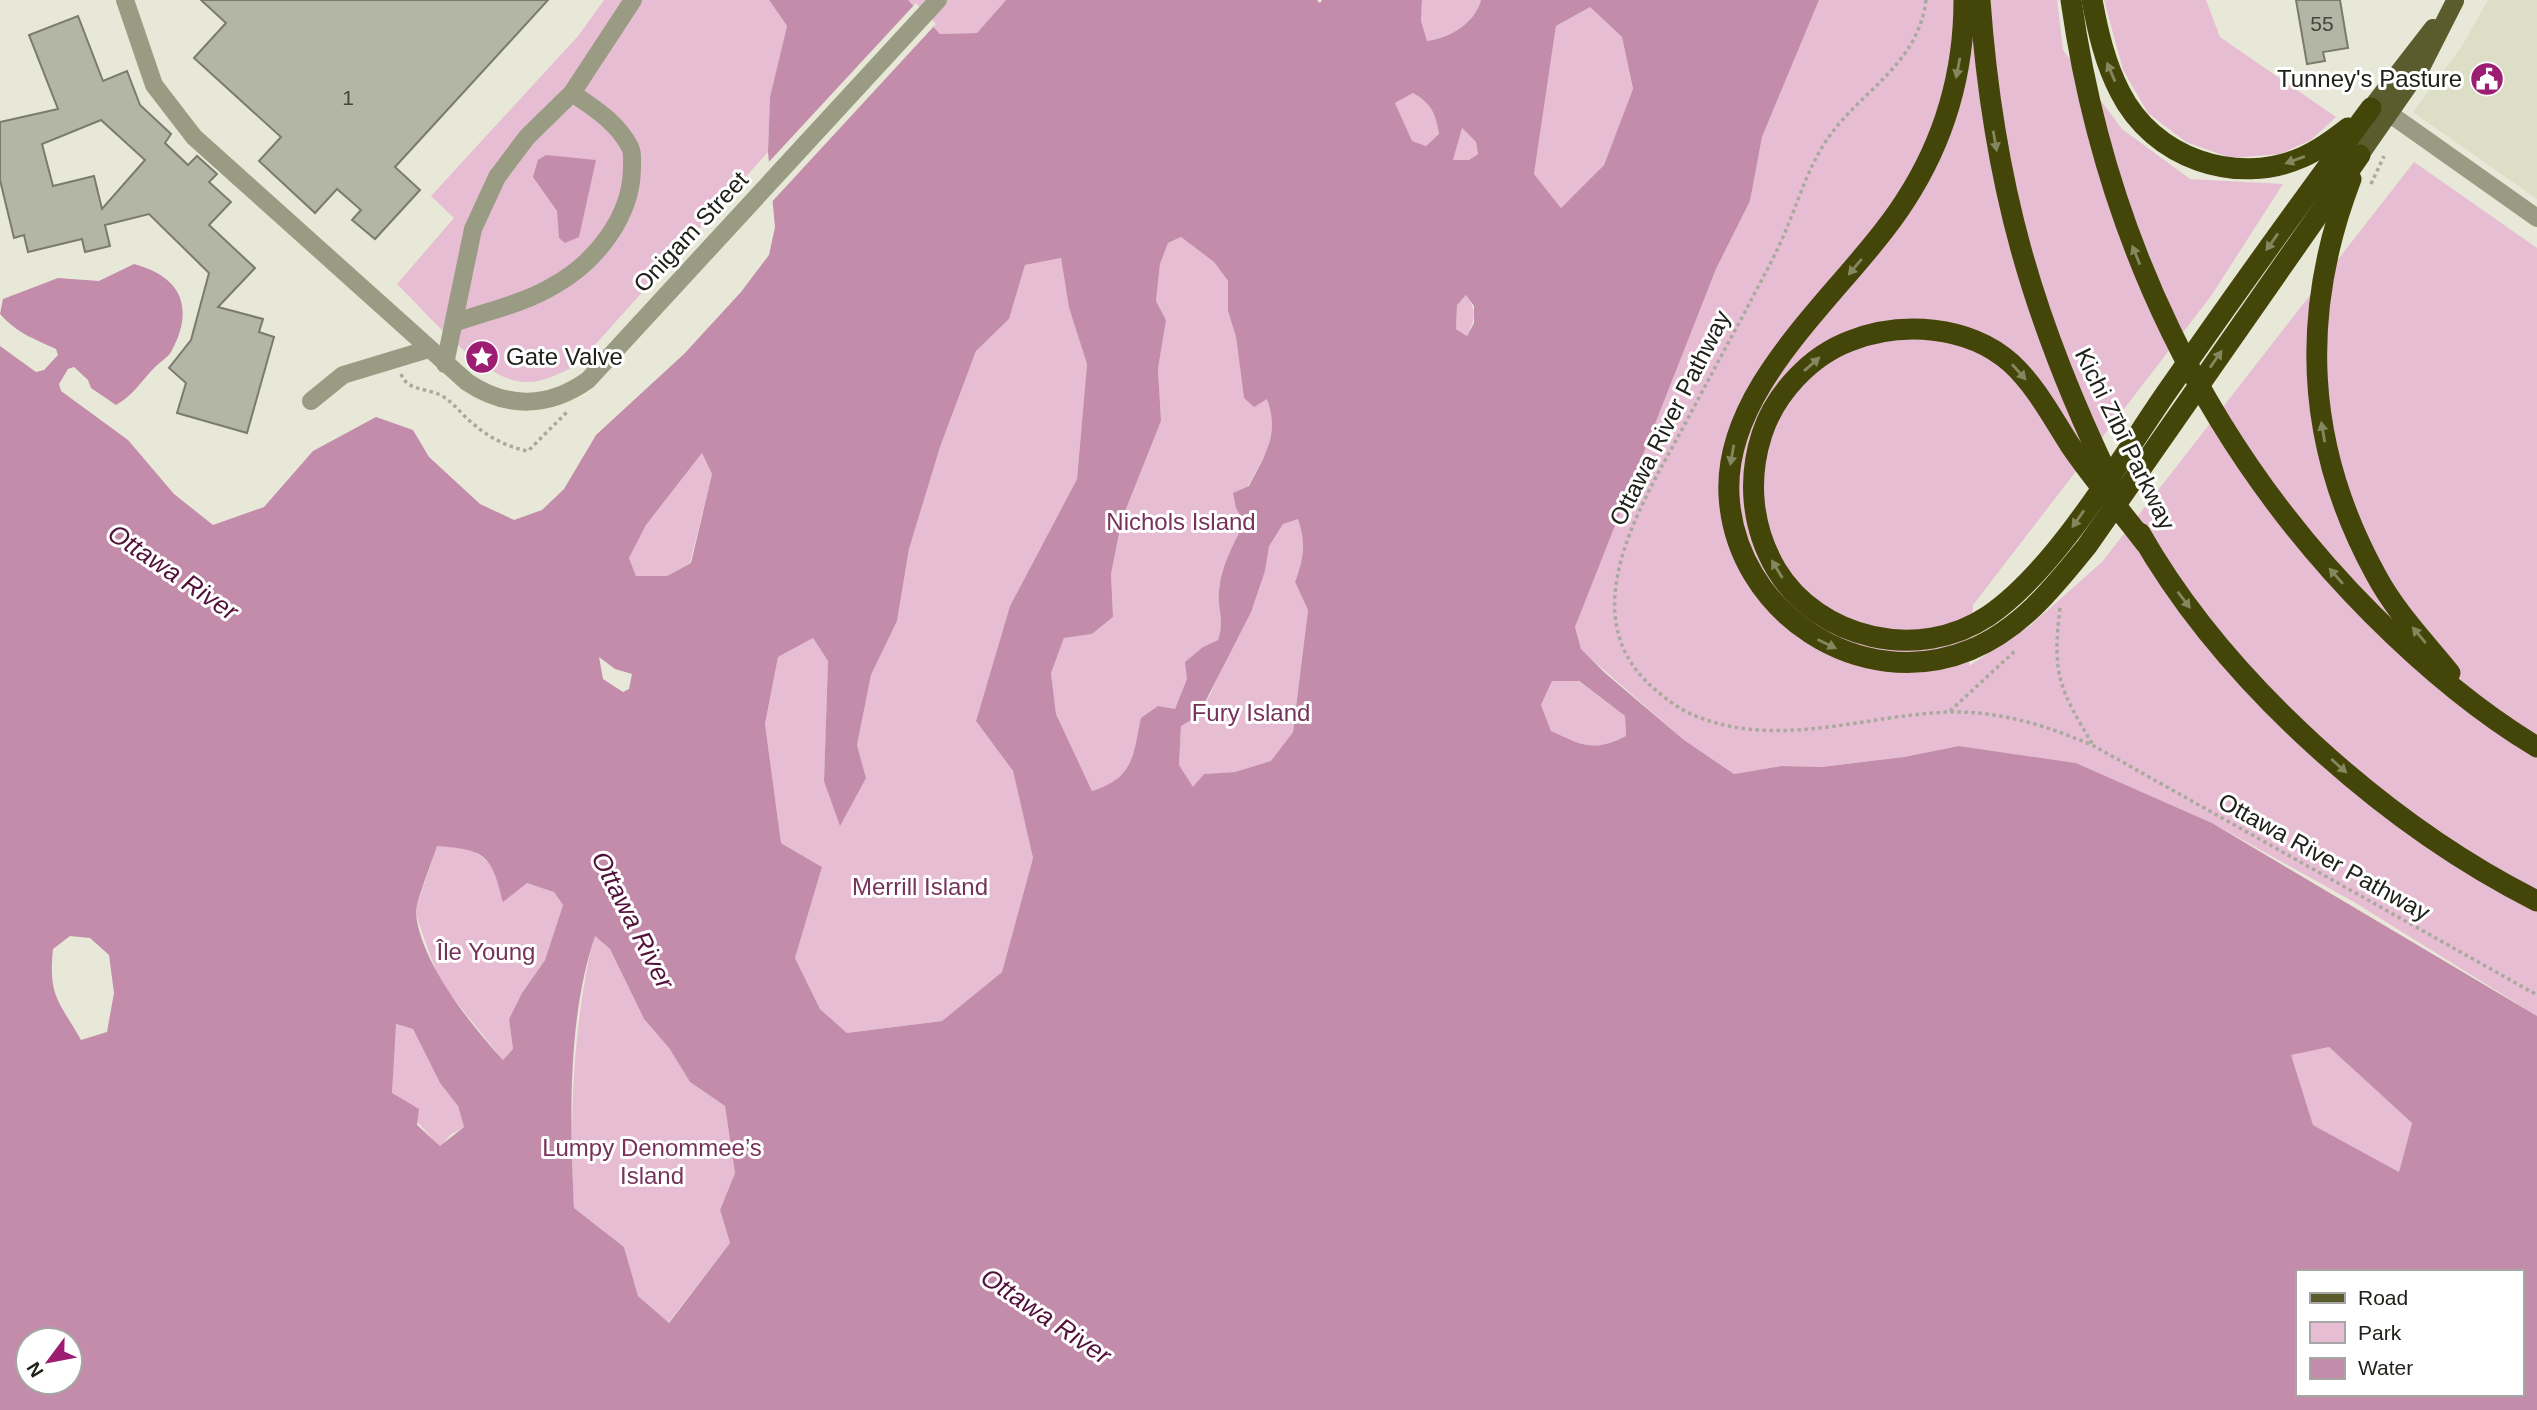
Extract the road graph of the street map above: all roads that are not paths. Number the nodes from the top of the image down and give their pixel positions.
1 (125, 0) edge
2 (632, 0) edge
3 (938, 0) edge
4 (1964, 0) edge
5 (1980, 0) edge
6 (2071, 0) edge
7 (2092, 0) edge
8 (2456, 0) edge
9 (572, 93) junction
10 (2380, 111) junction
11 (2360, 155) junction
12 (2537, 218) edge
13 (454, 323) junction
14 (429, 349) junction
15 (445, 364) junction
16 (311, 401) dead end
17 (2146, 544) junction
18 (2479, 707) junction
19 (2537, 747) edge
20 (2537, 901) edge

1 - 14 street, Onigam Street
2 - 9 street
3 - 15 street, Onigam Street
4 -> 11 highway
5 -> 17 highway, Kichi Zībī Parkway
18 -> 6 highway
10 -> 7 highway
8 - 10 main road
9 - 13 street
9 - 13 street
10 - 11 main road
10 - 12 street
10 -> 17 highway
18 -> 11 highway
13 - 15 street
14 - 15 street, Onigam Street
14 - 16 street
17 -> 20 highway, Kichi Zībī Parkway
18 - 19 highway

